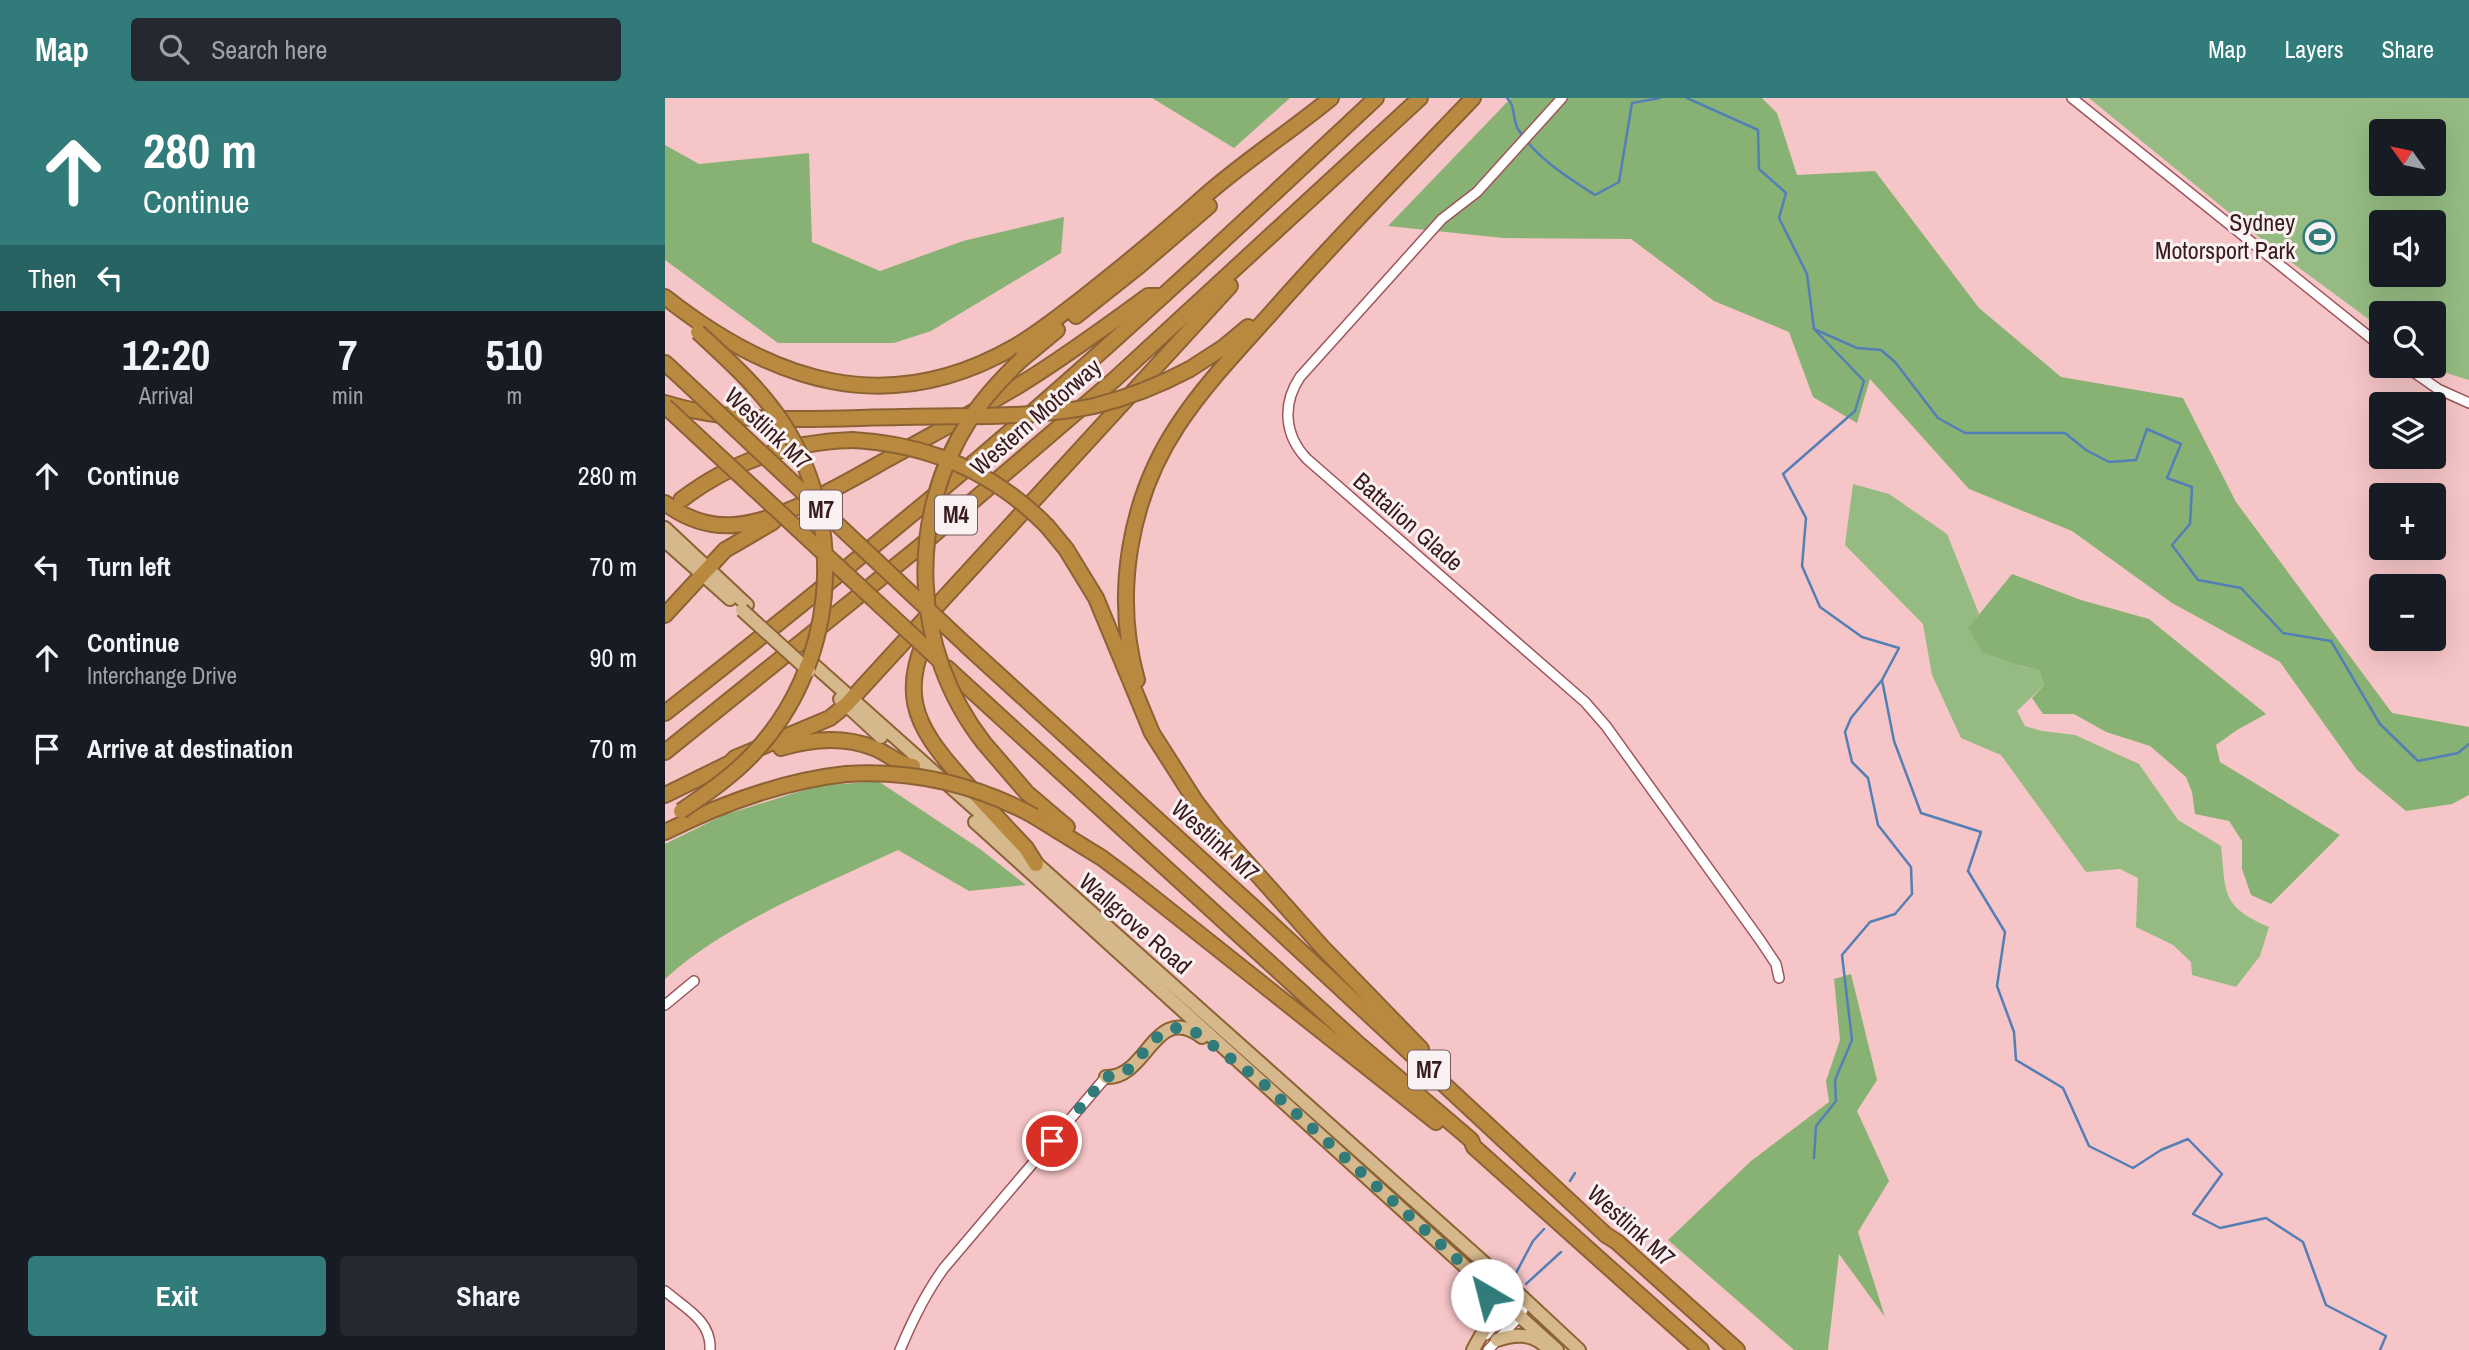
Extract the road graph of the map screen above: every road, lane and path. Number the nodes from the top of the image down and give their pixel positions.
1 (1331, 98) edge
2 (1376, 98) edge
3 (1420, 98) edge
4 (1473, 98) edge
5 (1562, 98) edge
6 (2072, 98) edge
7 (1300, 123) junction
8 (1238, 267) junction
9 (1162, 296) junction
10 (665, 297) edge
11 (1281, 299) junction
12 (665, 304) edge
13 (2369, 337) edge
14 (665, 363) edge
15 (2422, 378) edge
16 (2469, 403) edge
17 (665, 404) edge
18 (681, 500) dead end
19 (665, 503) edge
20 (801, 505) junction
21 (665, 528) edge
22 (665, 541) edge
23 (705, 571) junction
24 (938, 605) junction
25 (665, 615) edge
26 (849, 702) junction
27 (665, 713) edge
28 (1160, 744) junction
29 (665, 752) edge
30 (730, 763) junction
31 (913, 766) junction
32 (665, 795) edge
33 (665, 822) edge
34 (665, 832) edge
35 (1102, 858) junction
36 (1036, 864) junction
37 (1779, 978) dead end
38 (694, 981) dead end
39 (665, 1005) edge
40 (1106, 1077) joint
41 (1258, 1079) junction
42 (1290, 1090) junction
43 (1281, 1100) junction
44 (1474, 1147) junction
45 (1617, 1242) junction
46 (1470, 1271) junction
47 (665, 1291) edge
48 (1527, 1301) junction
49 (1515, 1311) junction
50 (1493, 1345) edge
51 (710, 1350) edge
52 (900, 1350) edge
53 (1473, 1350) edge
54 (1549, 1350) edge
55 (1557, 1350) edge
56 (1579, 1350) edge
57 (1701, 1350) edge
58 (1737, 1350) edge

1 - 7 highway
2 - 9 highway, Western Motorway / M4
3 - 8 highway, Western Motorway / M4
4 - 11 highway
5 - 37 street, Battalion Glade
6 - 13 street
7 - 10 highway
7 - 35 highway, bridge
8 - 24 highway
8 - 29 highway, Western Motorway / M4
9 - 20 highway
9 - 27 highway, Western Motorway / M4
11 - 17 highway, bridge
11 - 28 highway
12 - 33 highway, bridge
14 - 45 highway, Westlink M7 / M7, bridge
15 - 16 street
17 - 44 highway, Westlink M7 / M7, bridge
18 - 28 highway, bridge
19 - 20 highway
20 - 23 highway
21 - 23 main road, Wallgrove Road
22 - 23 main road, Wallgrove Road
23 - 25 highway
23 - 26 main road, Wallgrove Road, bridge
24 - 26 highway
24 - 36 highway
26 - 30 highway
26 - 31 main road, Wallgrove Road
26 - 36 main road, Wallgrove Road
28 - 45 highway
30 - 31 highway
30 - 32 highway
31 - 41 main road, Wallgrove Road
34 - 35 highway, bridge
35 - 44 highway
36 - 42 main road, Wallgrove Road
38 - 39 street
40 - 41 main road
40 - 52 street
41 - 43 main road, Wallgrove Road
42 - 43 main road
42 - 48 main road, Wallgrove Road
43 - 46 main road, Wallgrove Road
44 - 57 highway, Westlink M7 / M7
45 - 58 highway, Westlink M7 / M7
46 - 49 main road, Wallgrove Road
46 - 53 main road
47 - 51 street
48 - 49 street
48 - 56 main road, Wallgrove Road
49 - 50 street
49 - 53 street
49 - 55 main road, Wallgrove Road
50 - 54 main road

